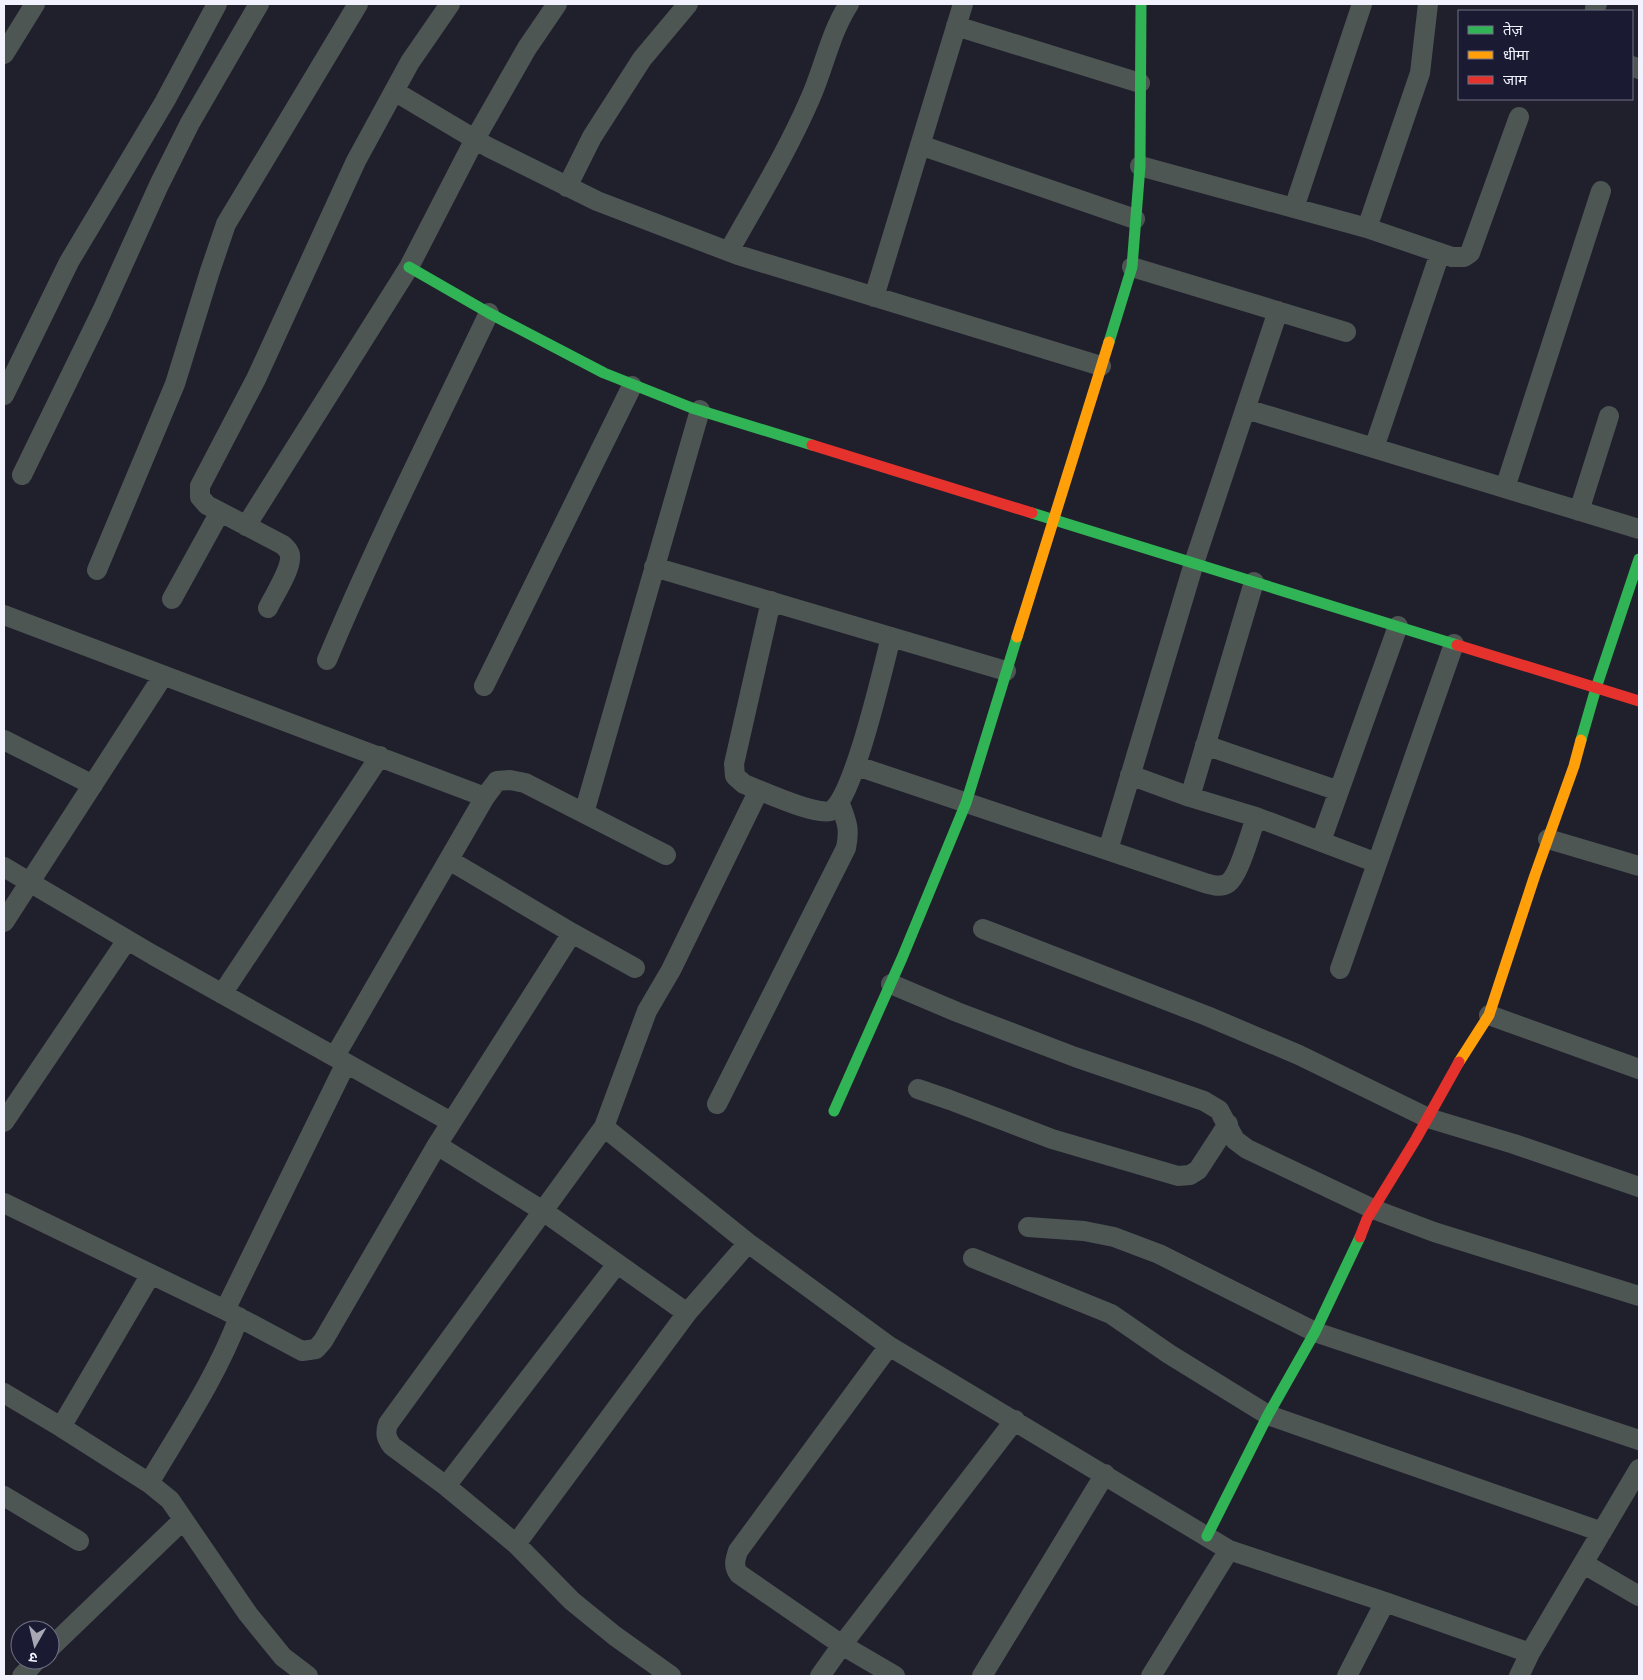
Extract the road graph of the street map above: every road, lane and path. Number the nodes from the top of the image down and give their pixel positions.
1 (35, 4) edge
2 (216, 4) edge
3 (259, 4) edge
4 (358, 4) edge
5 (450, 4) edge
6 (557, 4) edge
7 (688, 4) edge
8 (849, 4) edge
9 (963, 4) edge
10 (1141, 4) edge
11 (1362, 4) edge
12 (1428, 4) edge
13 (956, 26) junction
14 (4, 54) edge
15 (1140, 83) junction
16 (394, 91) junction
17 (1519, 118) dead end
18 (475, 139) junction
19 (920, 145) junction
20 (1140, 166) junction
21 (567, 187) junction
22 (1601, 192) dead end
23 (1294, 208) junction
24 (1135, 219) junction
25 (1367, 228) junction
26 (729, 251) junction
27 (1440, 253) junction
28 (409, 267) junction
29 (1132, 267) junction
30 (874, 297) junction
31 (1278, 311) junction
32 (488, 313) junction
33 (1346, 332) dead end
34 (1100, 366) junction
35 (632, 386) junction
36 (4, 395) edge
37 (1246, 409) junction
38 (700, 410) junction
39 (1609, 416) dead end
40 (1374, 448) junction
41 (22, 474) dead end
42 (1505, 488) junction
43 (1579, 511) junction
44 (220, 512) junction
45 (1052, 519) junction
46 (246, 526) junction
47 (1639, 529) edge
48 (1639, 559) edge
49 (1194, 563) junction
50 (654, 567) junction
51 (97, 570) dead end
52 (1254, 582) junction
53 (172, 599) dead end
54 (771, 601) junction
55 (268, 608) dead end
56 (4, 615) edge
57 (1398, 626) junction
58 (891, 637) junction
59 (1454, 644) junction
60 (327, 660) dead end
61 (1006, 671) junction
62 (163, 676) junction
63 (484, 686) dead end
64 (1596, 688) junction
65 (1639, 701) edge
66 (4, 740) edge
67 (1205, 745) junction
68 (380, 756) junction
69 (856, 766) junction
70 (1130, 775) junction
71 (93, 785) junction
72 (759, 790) junction
73 (1339, 791) junction
74 (485, 797) junction
75 (1190, 797) junction
76 (966, 803) junction
77 (840, 804) junction
78 (584, 813) junction
79 (1256, 817) junction
80 (1548, 839) junction
81 (1321, 841) junction
82 (1108, 850) junction
83 (666, 855) dead end
84 (449, 860) junction
85 (1378, 864) junction
86 (1639, 866) edge
87 (4, 867) edge
88 (30, 883) junction
89 (4, 922) edge
90 (983, 929) dead end
91 (572, 934) junction
92 (127, 940) junction
93 (635, 968) dead end
94 (1340, 969) dead end
95 (891, 984) junction
96 (222, 994) junction
97 (1489, 1015) junction
98 (340, 1060) junction
99 (1639, 1069) edge
100 (918, 1089) dead end
101 (717, 1104) dead end
102 (834, 1111) dead end
103 (1428, 1118) junction
104 (4, 1122) edge
105 (451, 1122) junction
106 (1228, 1124) junction
107 (604, 1127) junction
108 (437, 1145) junction
109 (1639, 1187) edge
110 (4, 1203) edge
111 (1373, 1209) junction
112 (543, 1211) junction
113 (1028, 1227) dead end
114 (748, 1243) junction
115 (973, 1258) dead end
116 (617, 1264) junction
117 (151, 1274) junction
118 (1639, 1296) edge
119 (232, 1313) junction
120 (687, 1313) junction
121 (1315, 1332) junction
122 (888, 1346) junction
123 (4, 1393) edge
124 (1268, 1416) junction
125 (1015, 1420) junction
126 (61, 1426) junction
127 (1639, 1440) edge
128 (1639, 1469) edge
129 (1105, 1474) junction
130 (149, 1483) junction
131 (446, 1486) junction
132 (4, 1496) edge
133 (183, 1520) junction
134 (1602, 1532) junction
135 (1207, 1536) junction
136 (79, 1541) dead end
137 (516, 1544) junction
138 (1229, 1550) junction
139 (1584, 1564) junction
140 (1639, 1596) edge
141 (1385, 1602) junction
142 (60, 1638) edge
143 (842, 1645) junction
144 (1530, 1654) junction
145 (1156, 1675) edge
146 (308, 1676) edge
147 (671, 1676) edge
148 (820, 1676) edge
149 (895, 1676) edge
150 (982, 1676) edge
151 (1347, 1676) edge
152 (1518, 1676) edge

1 - 14 street
2 - 36 street
3 - 41 street
4 - 51 street
5 - 16 street
6 - 18 street
7 - 21 street
8 - 26 street
9 - 13 street
10 - 15 street
11 - 23 street
12 - 25 street
13 - 15 street
13 - 19 street
15 - 20 street
16 - 18 street
16 - 44 street
17 - 27 street
18 - 21 street
18 - 28 street
19 - 24 street
19 - 30 street
20 - 23 street
20 - 24 street
21 - 26 street
22 - 42 street
23 - 25 street
24 - 29 street
25 - 27 street
26 - 30 street
27 - 40 street
28 - 32 street
28 - 46 street
29 - 31 street
29 - 34 street
30 - 34 street
31 - 33 street
31 - 37 street
32 - 35 street
32 - 60 street
34 - 45 street
35 - 38 street
35 - 63 street
37 - 40 street
37 - 49 street
38 - 45 street
38 - 50 street
39 - 43 street
40 - 42 street
42 - 43 street
43 - 47 street
44 - 46 street
44 - 53 street
45 - 49 street
45 - 61 street
46 - 55 street
48 - 64 street
49 - 52 street
49 - 70 street
50 - 54 street
50 - 78 street
52 - 57 street
52 - 67 street
54 - 58 street
54 - 72 street
56 - 62 street
57 - 59 street
57 - 73 street
58 - 61 street
58 - 69 street
59 - 64 street
59 - 85 street
61 - 76 street
62 - 68 street
62 - 71 street
64 - 65 street
64 - 80 street
66 - 71 street
67 - 73 street
67 - 75 street
68 - 74 street
68 - 96 street
69 - 76 street
69 - 77 street
70 - 75 street
70 - 82 street
71 - 88 street
72 - 77 street
72 - 107 street
73 - 81 street
74 - 78 street
74 - 84 street
75 - 79 street
76 - 82 street
76 - 95 street
77 - 101 street
78 - 83 street
79 - 81 street
79 - 82 street
80 - 86 street
80 - 97 street
81 - 85 street
84 - 91 street
84 - 98 street
85 - 94 street
87 - 88 street
88 - 89 street
88 - 92 street
90 - 103 street
91 - 93 street
91 - 105 street
92 - 96 street
92 - 104 street
95 - 102 street
95 - 106 street
96 - 98 street
97 - 99 street
97 - 103 street
98 - 105 street
98 - 119 street
100 - 106 street
103 - 109 street
103 - 111 street
105 - 108 street
106 - 111 street
107 - 112 street
107 - 114 street
108 - 112 street
108 - 119 street
110 - 117 street
111 - 118 street
111 - 121 street
112 - 116 street
112 - 131 street
113 - 121 street
114 - 120 street
114 - 122 street
115 - 124 street
116 - 120 street
116 - 131 street
117 - 119 street
117 - 126 street
119 - 130 street
120 - 137 street
121 - 124 street
121 - 127 street
122 - 125 street
122 - 143 street
123 - 126 street
124 - 134 street
124 - 135 street
125 - 129 street
125 - 143 street
126 - 130 street
128 - 134 street
129 - 135 street
129 - 150 street
130 - 133 street
131 - 137 street
132 - 136 street
133 - 142 street
133 - 146 street
134 - 139 street
135 - 138 street
137 - 147 street
138 - 141 street
138 - 145 street
139 - 140 street
139 - 144 street
141 - 144 street
141 - 151 street
143 - 148 street
143 - 149 street
144 - 152 street

